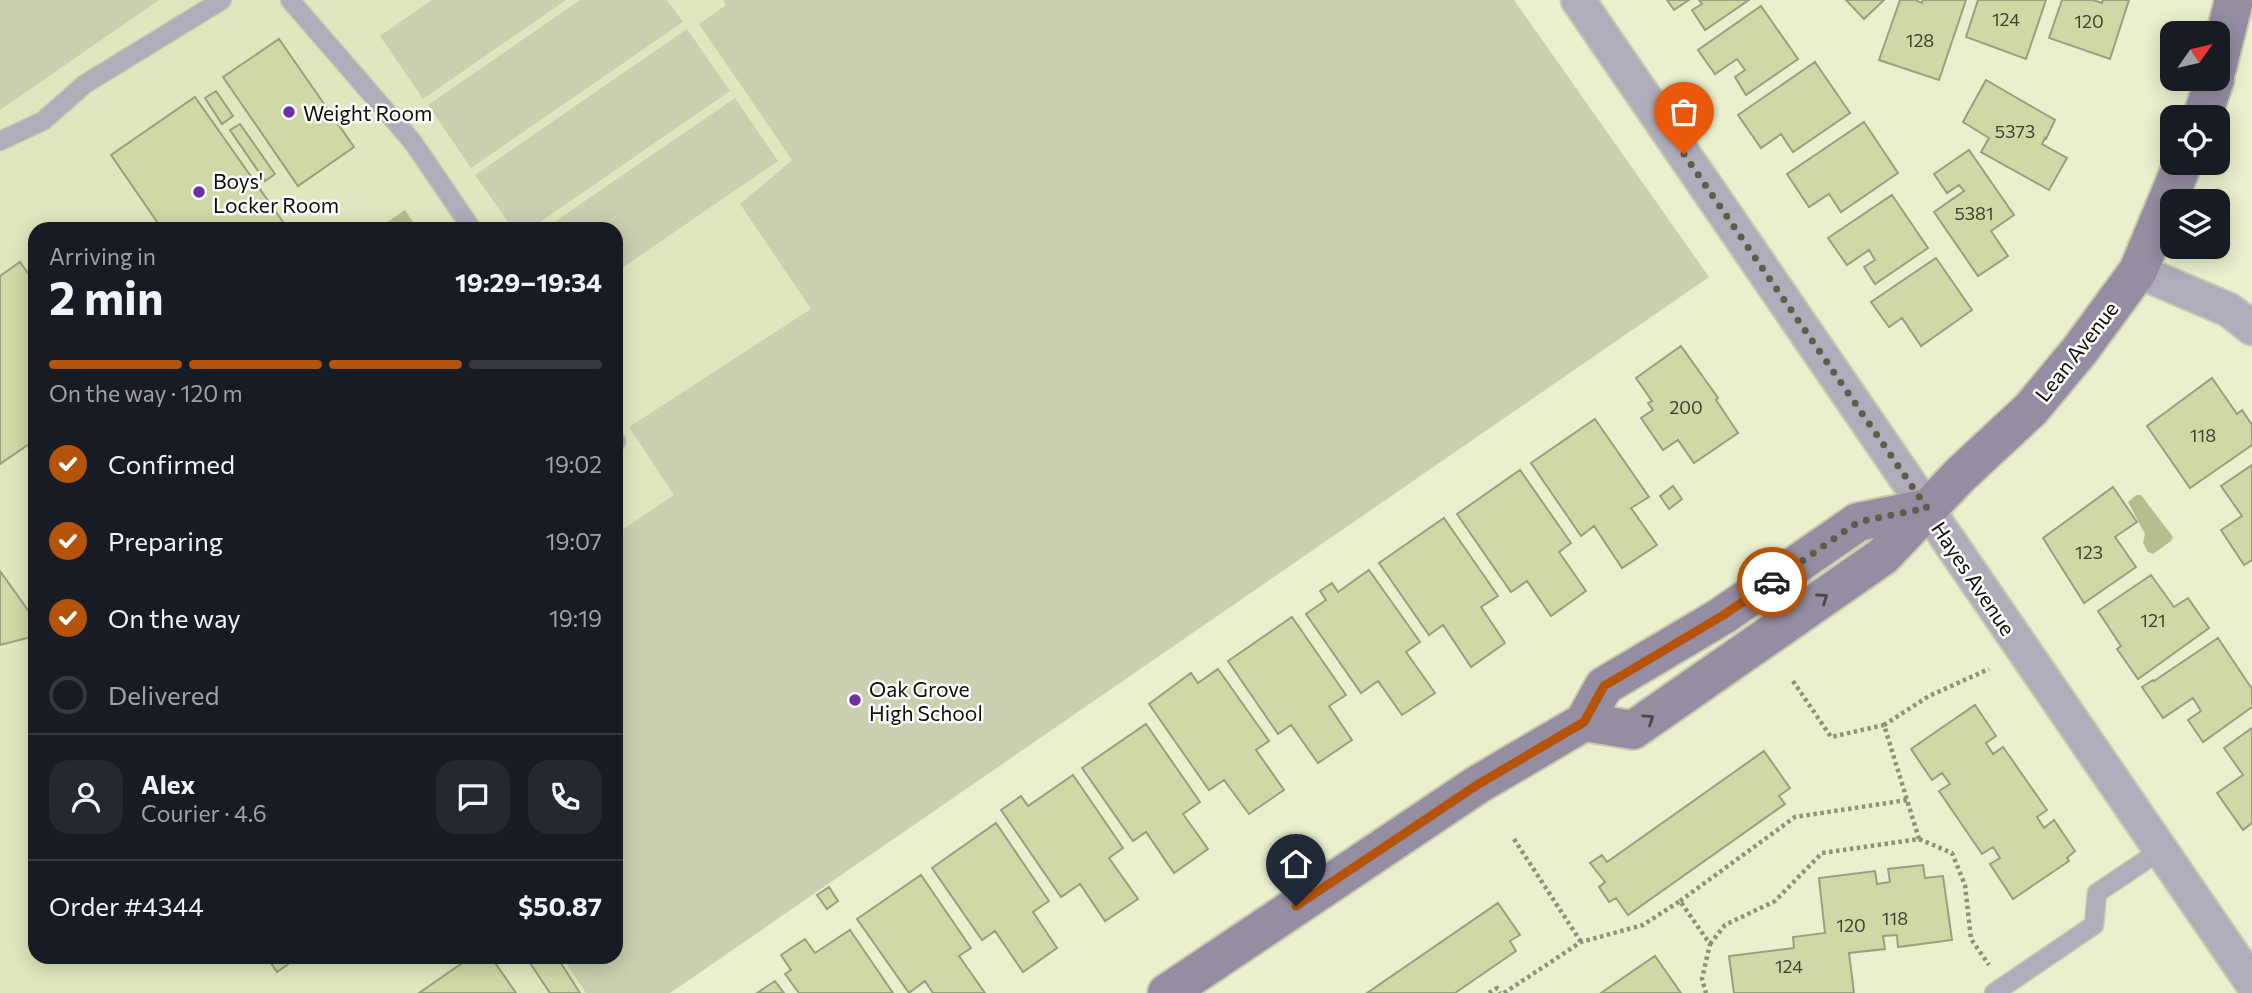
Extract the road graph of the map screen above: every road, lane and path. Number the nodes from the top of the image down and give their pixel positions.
1 (222, 0) edge
2 (290, 0) edge
3 (1578, 0) edge
4 (2234, 0) edge
5 (2229, 21) edge
6 (0, 141) edge
7 (2178, 175) edge
8 (467, 222) edge
9 (2138, 271) junction
10 (2252, 328) edge
11 (1927, 508) junction
12 (1989, 669) dead end
13 (1794, 681) dead end
14 (1584, 722) junction
15 (1884, 725) junction
16 (1907, 800) junction
17 (1514, 839) dead end
18 (1919, 839) junction
19 (2161, 850) junction
20 (1680, 901) junction
21 (1581, 942) junction
22 (1710, 944) junction
23 (2252, 983) edge
24 (1999, 989) edge
25 (1167, 993) edge
26 (1489, 993) edge
27 (1502, 993) edge
28 (1706, 993) edge

1 - 6 lane
2 - 8 lane
3 - 11 street, Hayes Avenue
4 - 5 street
7 - 9 street, Lean Avenue
9 - 10 street
9 - 11 street, Lean Avenue
11 - 14 street
14 -> 11 street, Lean Avenue
11 - 19 street, Hayes Avenue
12 - 15 path
13 - 15 path
14 - 25 street
15 - 16 path
16 - 18 path
16 - 20 path
17 - 21 path
18 - 22 path
18 - 24 path
19 - 23 street, Hayes Avenue
19 - 24 lane
20 - 21 path
20 - 22 path
21 - 27 path
22 - 28 path
26 - 27 path

